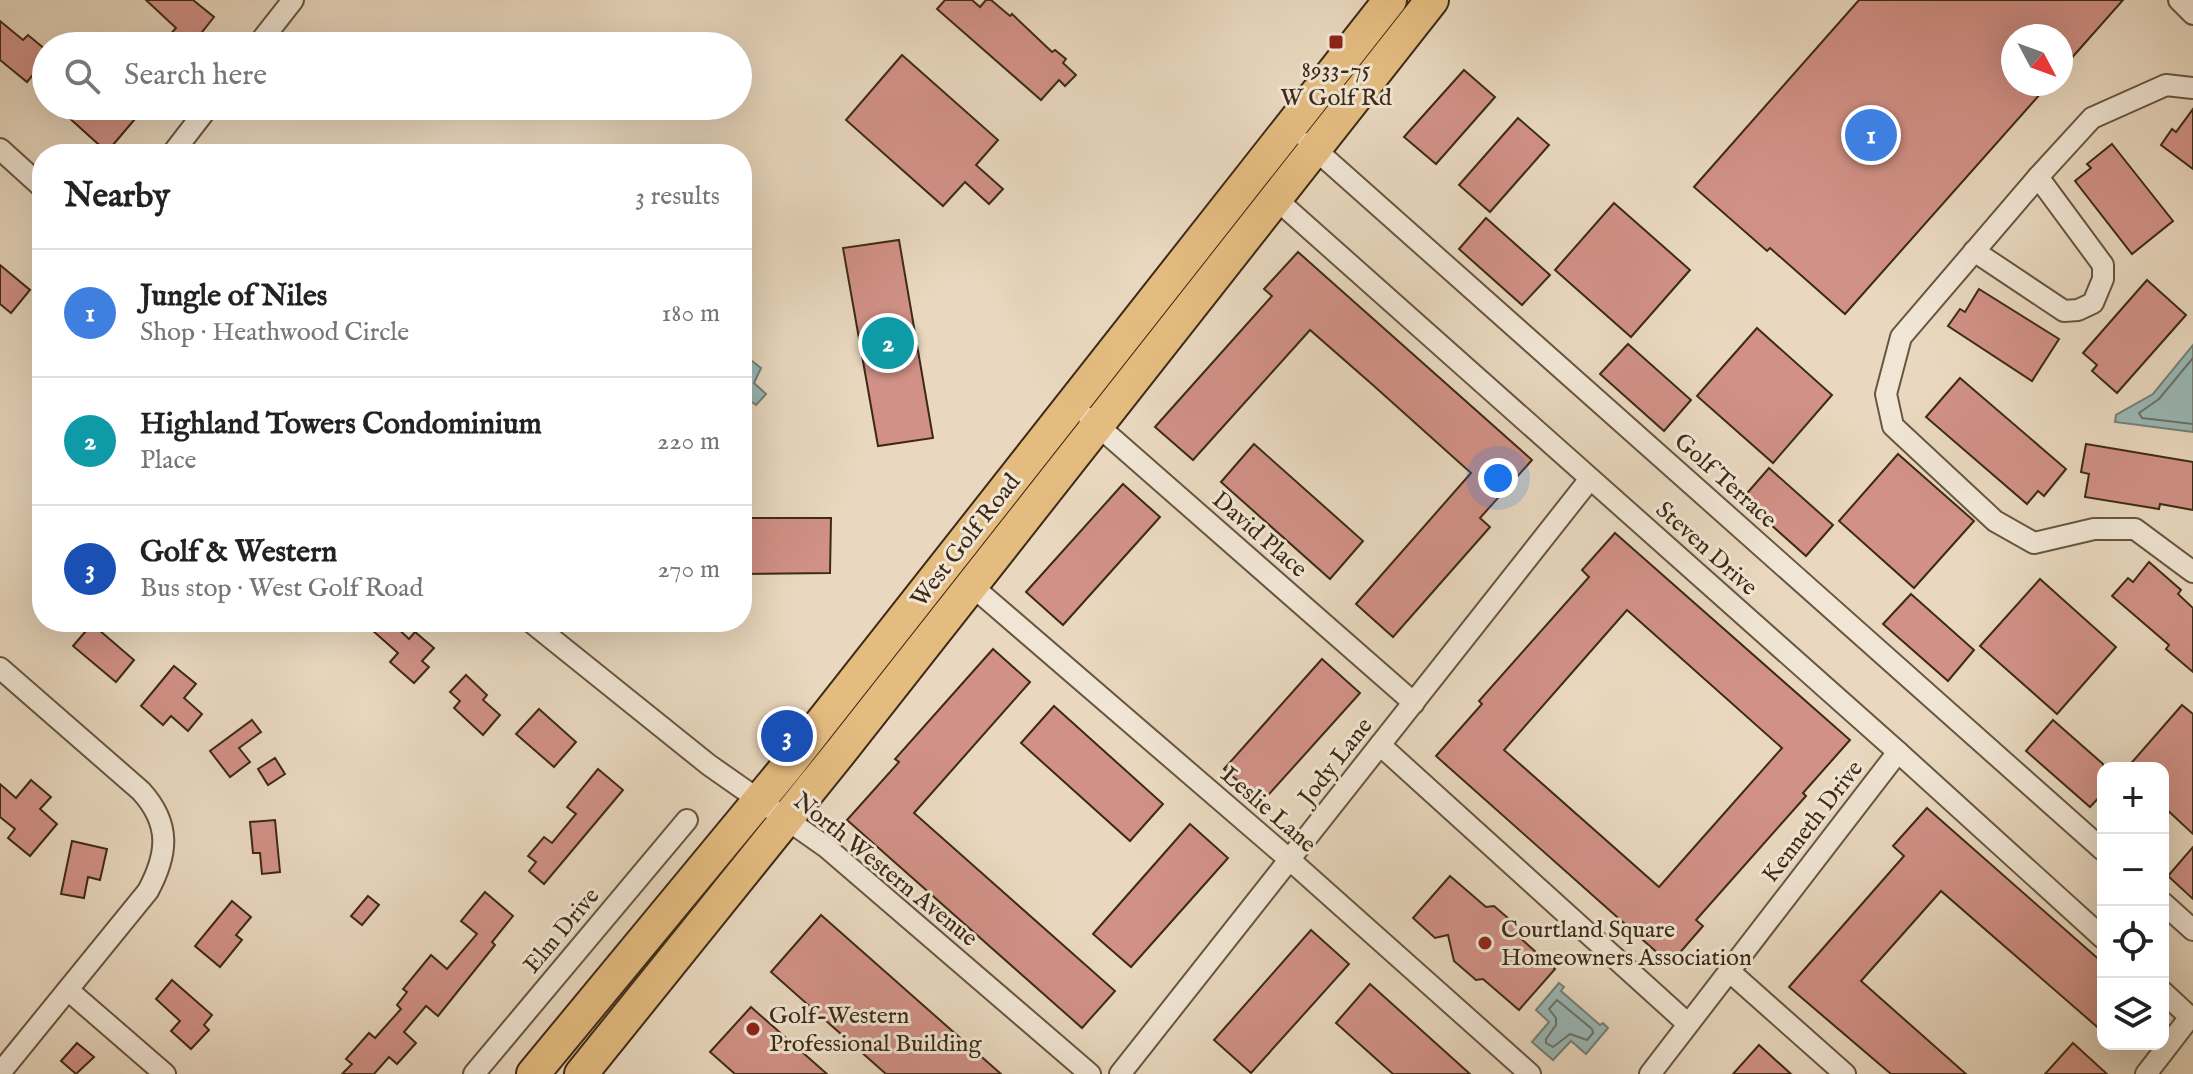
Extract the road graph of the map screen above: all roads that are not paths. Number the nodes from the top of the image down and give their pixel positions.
1 (1390, 0) edge
2 (1432, 0) edge
3 (2179, 0) edge
4 (284, 3) edge
5 (2193, 14) edge
6 (266, 32) edge
7 (2193, 88) edge
8 (198, 120) edge
9 (1290, 127) junction
10 (180, 144) edge
11 (0, 149) edge
12 (1315, 149) junction
13 (2038, 177) junction
14 (32, 178) edge
15 (1276, 199) junction
16 (1974, 251) junction
17 (1074, 401) junction
18 (1097, 426) junction
19 (1590, 479) junction
20 (2191, 567) edge
21 (972, 586) junction
22 (543, 632) edge
23 (0, 668) edge
24 (1414, 703) junction
25 (1380, 745) junction
26 (1898, 752) junction
27 (759, 801) junction
28 (687, 820) dead end
29 (787, 820) junction
30 (2097, 845) edge
31 (1290, 860) junction
32 (2166, 906) edge
33 (2193, 930) edge
34 (2097, 933) edge
35 (1729, 971) junction
36 (68, 990) junction
37 (2169, 998) edge
38 (1688, 1024) junction
39 (2169, 1044) edge
40 (2165, 1050) edge
41 (0, 1073) edge
42 (165, 1074) edge
43 (474, 1074) edge
44 (533, 1074) edge
45 (581, 1074) edge
46 (1090, 1074) edge
47 (1120, 1074) edge
48 (1530, 1074) edge
49 (1650, 1074) edge
50 (1845, 1074) edge
51 (2146, 1074) edge

1 - 9 main road, West Golf Road
2 - 12 main road, West Golf Road
3 - 5 street
4 - 6 street
7 - 13 street
8 - 10 street
9 - 12 street, Golf Terrace
9 - 17 main road, West Golf Road
11 - 14 street
12 - 15 main road, West Golf Road
12 - 30 street, Golf Terrace
13 - 16 street
13 - 16 street
15 - 18 main road, West Golf Road
15 - 19 street, Steven Drive
16 - 20 street
17 - 18 street, David Place
17 - 27 main road, West Golf Road
18 - 21 main road, West Golf Road
18 - 24 street, David Place
19 - 24 street, Jody Lane
19 - 26 street, Steven Drive
21 - 29 main road, West Golf Road
21 - 31 street, Leslie Lane
22 - 27 street, North Western Avenue
23 - 36 street
24 - 25 street, Jody Lane
25 - 31 street, Jody Lane
25 - 38 street
26 - 34 street, Steven Drive
26 - 35 street, Kenneth Drive
27 - 29 street, North Western Avenue
27 - 44 main road, West Golf Road
28 - 43 street, Elm Drive
29 - 45 main road, West Golf Road
29 - 46 street, North Western Avenue
31 - 47 street, Jody Lane
31 - 48 street, Leslie Lane
32 - 33 street
35 - 38 street, Kenneth Drive
35 - 50 street
36 - 41 street
36 - 42 street
37 - 39 street
38 - 49 street, Kenneth Drive
40 - 51 street

